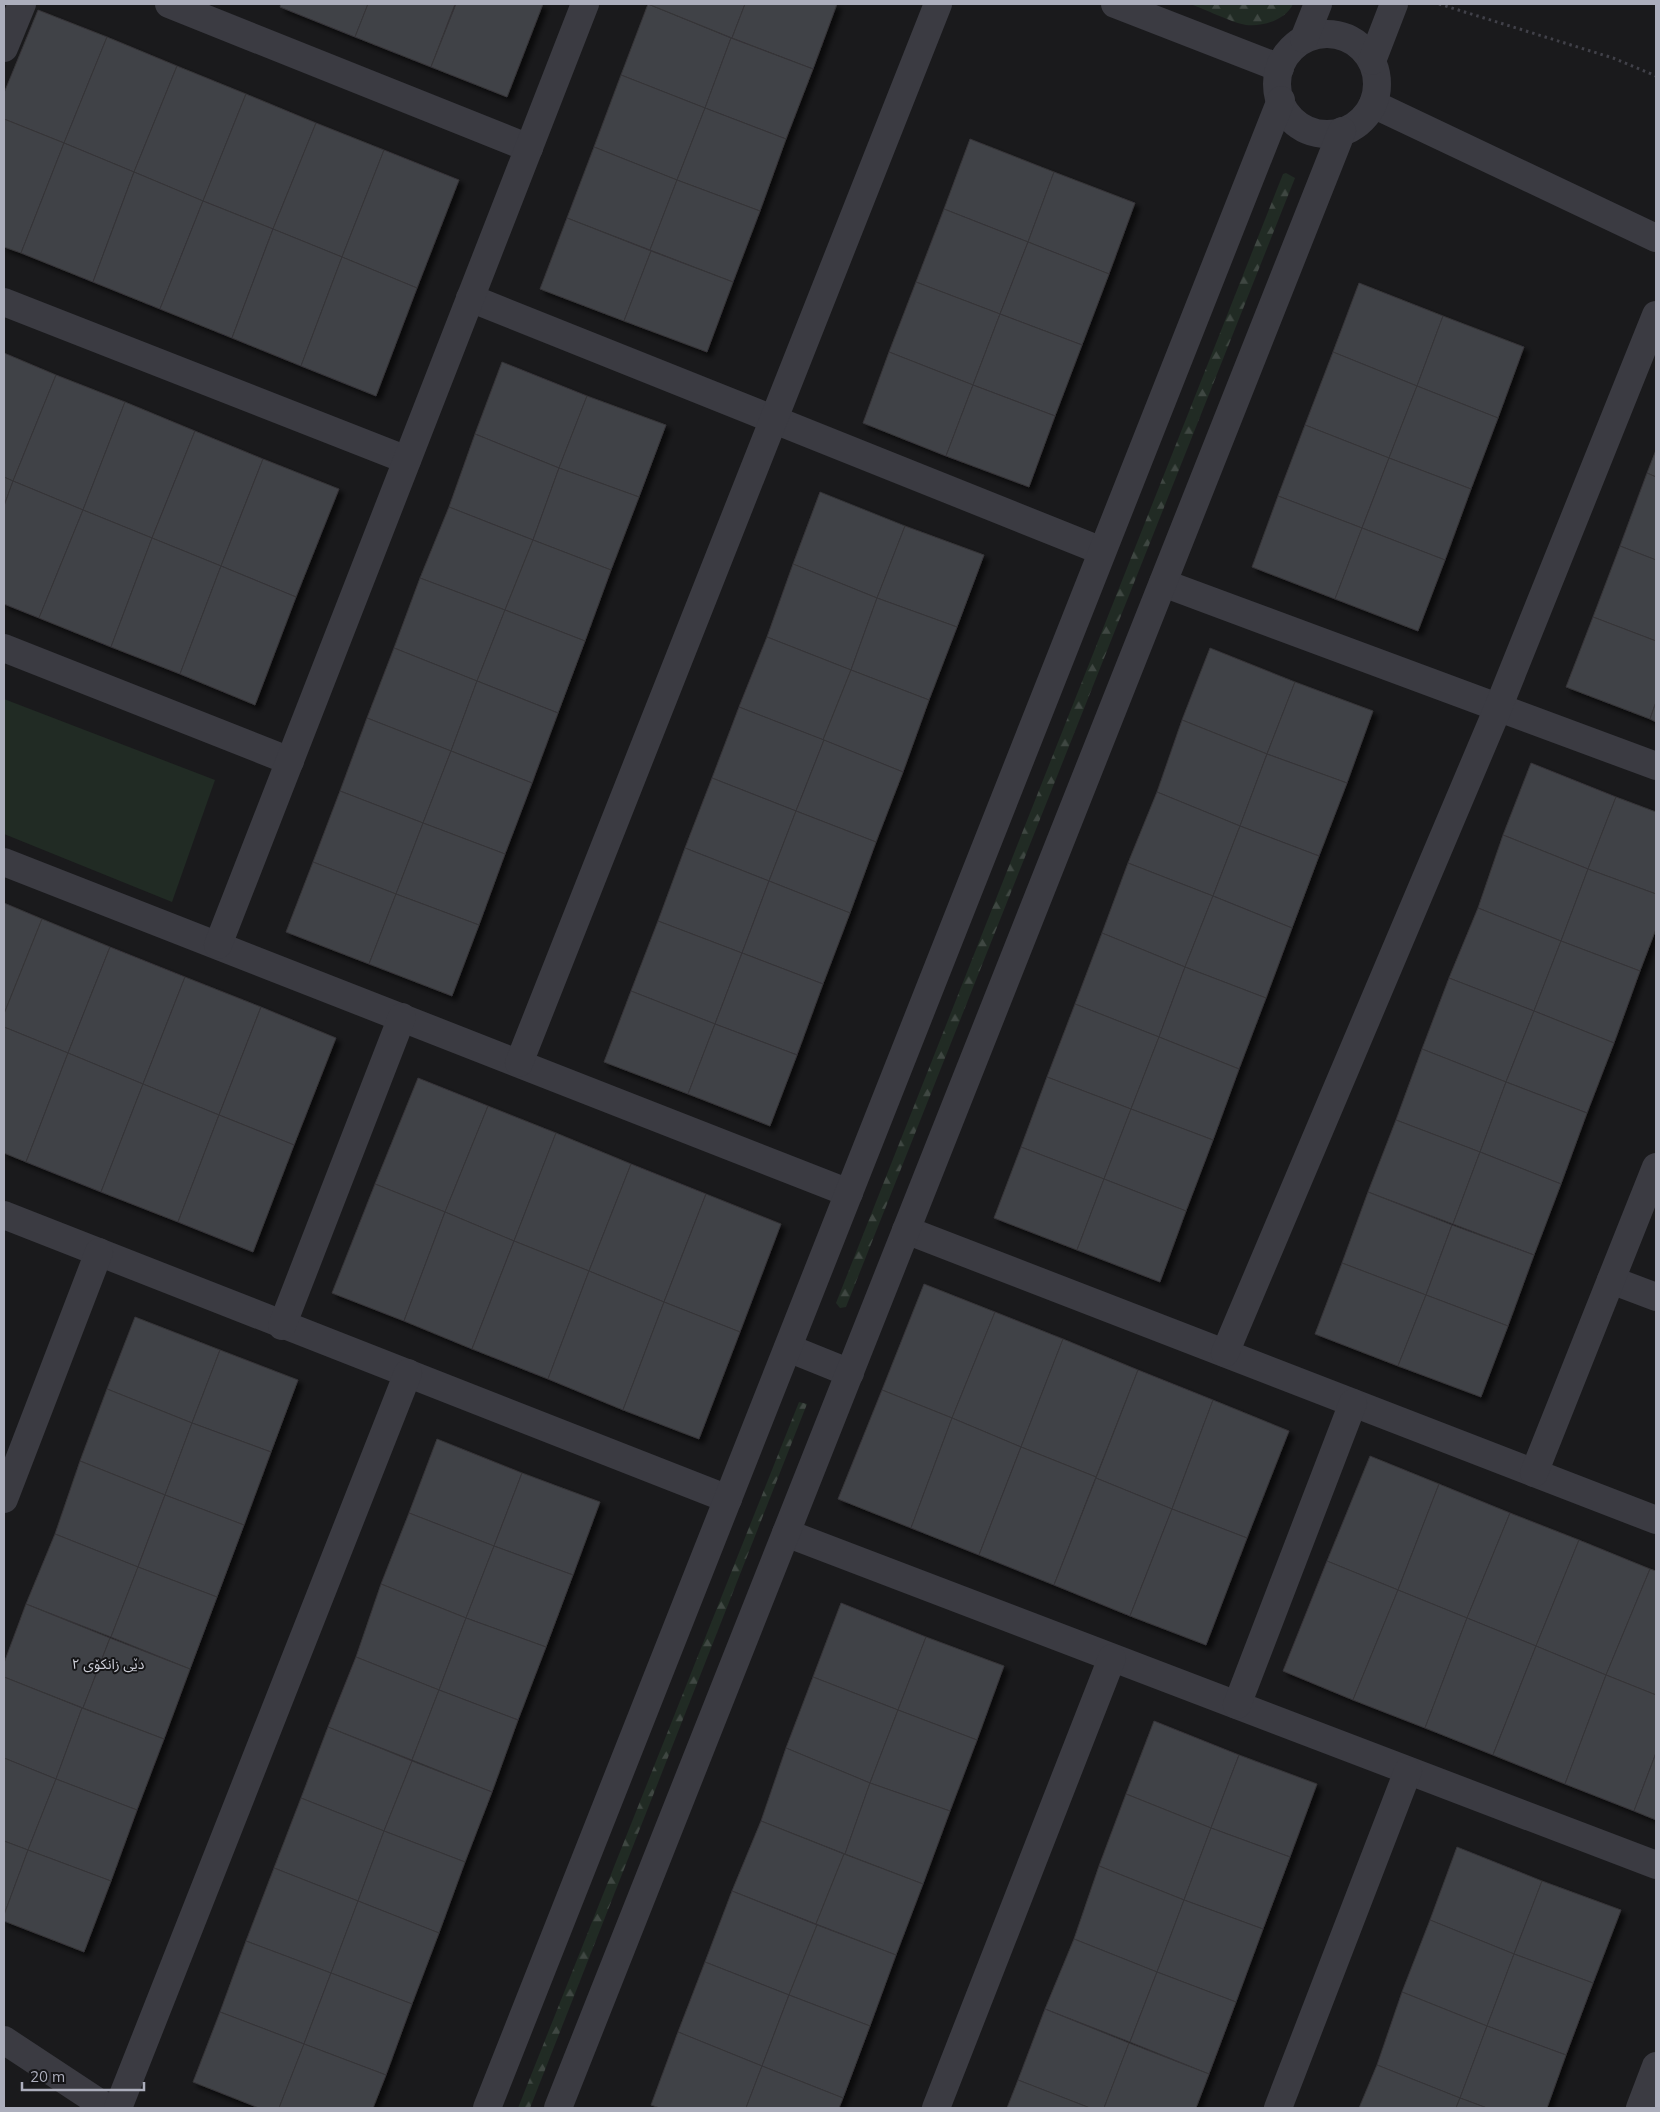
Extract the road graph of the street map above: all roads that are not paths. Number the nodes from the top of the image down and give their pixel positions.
1 (22, 4) edge
2 (169, 4) edge
3 (585, 4) edge
4 (938, 4) edge
5 (1115, 4) edge
6 (1318, 4) edge
7 (1394, 4) edge
8 (1304, 39) junction
9 (4, 48) edge
10 (1372, 61) junction
11 (1280, 68) junction
12 (1281, 100) junction
13 (1373, 104) junction
14 (1342, 131) junction
15 (529, 148) junction
16 (1656, 238) edge
17 (470, 298) junction
18 (4, 302) edge
19 (1656, 315) edge
20 (774, 421) junction
21 (407, 460) junction
22 (1102, 552) junction
23 (1163, 582) junction
24 (4, 648) edge
25 (1498, 708) junction
26 (290, 761) junction
27 (1656, 766) edge
28 (4, 862) edge
29 (218, 945) junction
30 (402, 1017) junction
31 (518, 1063) junction
32 (1656, 1167) edge
33 (849, 1193) junction
34 (4, 1215) edge
35 (906, 1230) junction
36 (99, 1252) junction
37 (1611, 1280) junction
38 (1656, 1297) edge
39 (282, 1326) junction
40 (788, 1348) junction
41 (1225, 1353) junction
42 (850, 1373) junction
43 (408, 1374) junction
44 (1353, 1403) junction
45 (1534, 1473) junction
46 (4, 1499) edge
47 (728, 1499) junction
48 (1656, 1520) edge
49 (786, 1533) junction
50 (1112, 1658) junction
51 (1237, 1705) junction
52 (1408, 1771) junction
53 (1656, 1865) edge
54 (4, 2040) edge
55 (1656, 2066) edge
56 (106, 2108) edge
57 (118, 2108) edge
58 (487, 2108) edge
59 (558, 2108) edge
60 (936, 2108) edge
61 (1278, 2108) edge
62 (1640, 2108) edge

1 - 9 street
2 - 15 street
3 - 15 street
4 - 20 street
5 - 11 street
6 - 8 street
7 - 10 street
8 - 10 street
8 - 11 street
10 - 13 street
11 - 12 street
12 - 14 street
12 - 22 street
13 - 14 street
13 - 16 street
14 - 23 street
15 - 17 street
17 - 20 street
17 - 21 street
18 - 21 street
19 - 25 street
20 - 22 street
20 - 31 street
21 - 26 street
22 - 33 street
23 - 25 street
23 - 35 street
24 - 26 street
25 - 27 street
25 - 41 street
26 - 29 street
28 - 29 street
29 - 30 street
30 - 31 street
30 - 39 street
31 - 33 street
32 - 37 street
33 - 40 street
34 - 36 street
35 - 41 street
35 - 42 street
36 - 39 street
36 - 46 street
37 - 38 street
37 - 45 street
39 - 43 street
40 - 42 street
40 - 47 street
41 - 44 street
42 - 49 street
43 - 47 street
43 - 57 street
44 - 45 street
44 - 51 street
45 - 48 street
47 - 58 street
49 - 50 street
49 - 59 street
50 - 51 street
50 - 60 street
51 - 52 street
52 - 53 street
52 - 61 street
54 - 56 street
55 - 62 street

